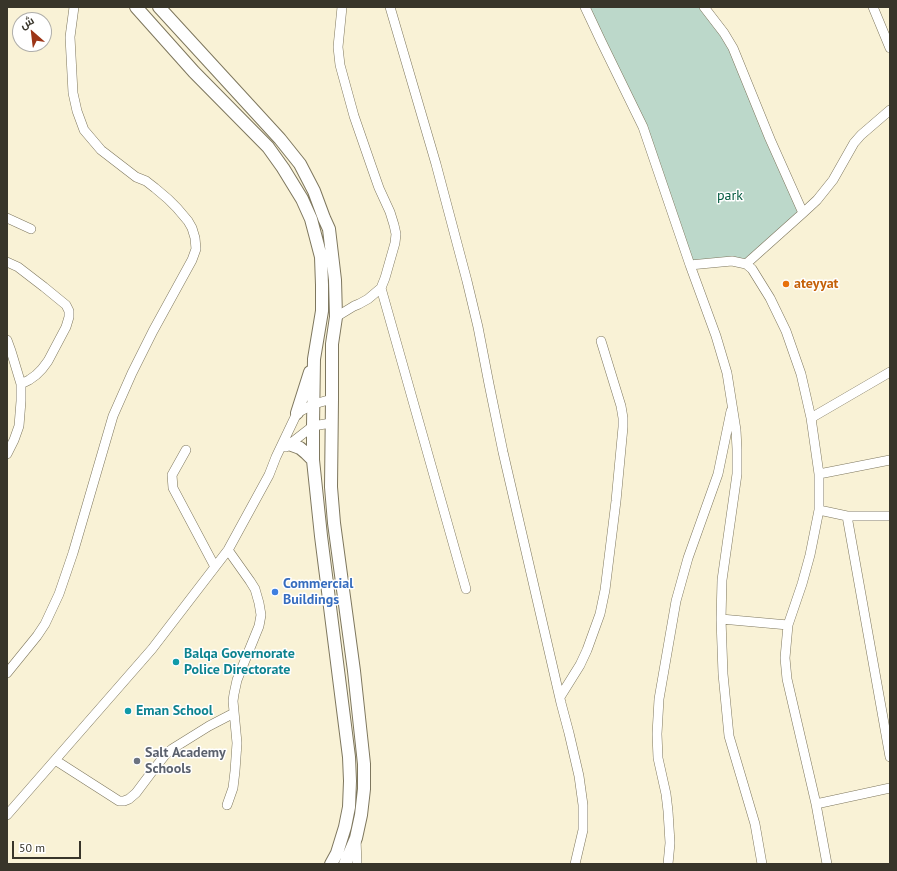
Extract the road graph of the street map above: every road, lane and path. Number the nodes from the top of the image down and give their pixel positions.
1 (74, 7) edge
2 (136, 7) edge
3 (158, 7) edge
4 (342, 7) edge
5 (390, 7) edge
6 (585, 7) edge
7 (704, 7) edge
8 (873, 7) edge
9 (890, 48) edge
10 (890, 110) edge
11 (280, 139) junction
12 (268, 147) junction
13 (803, 213) junction
14 (7, 218) edge
15 (31, 228) dead end
16 (7, 262) edge
17 (690, 264) junction
18 (746, 264) junction
19 (381, 288) junction
20 (336, 318) junction
21 (7, 340) edge
22 (601, 341) dead end
23 (314, 359) junction
24 (890, 372) edge
25 (21, 384) junction
26 (332, 399) junction
27 (314, 404) junction
28 (732, 406) junction
29 (297, 413) junction
30 (811, 418) junction
31 (331, 423) junction
32 (313, 426) junction
33 (289, 444) junction
34 (186, 450) dead end
35 (7, 454) edge
36 (276, 456) junction
37 (313, 460) junction
38 (890, 460) edge
39 (819, 474) junction
40 (819, 510) junction
41 (847, 516) junction
42 (890, 516) edge
43 (228, 550) junction
44 (215, 567) junction
45 (466, 589) dead end
46 (721, 619) junction
47 (788, 625) junction
48 (7, 673) edge
49 (560, 697) junction
50 (234, 713) junction
51 (890, 757) edge
52 (55, 760) junction
53 (890, 788) edge
54 (816, 804) junction
55 (227, 805) dead end
56 (7, 815) edge
57 (356, 838) junction
58 (331, 864) edge
59 (345, 864) edge
60 (357, 864) edge
61 (574, 864) edge
62 (668, 864) edge
63 (762, 864) edge
64 (827, 864) edge

1 - 48 street
2 - 12 main road
3 - 11 main road
4 - 19 street
5 - 49 street
6 - 17 street
7 - 13 street
8 - 9 street
10 - 13 street
11 - 12 main road
11 - 20 main road
12 - 23 main road
13 - 18 street
14 - 15 street
16 - 25 street
17 - 18 street
17 - 28 street
18 - 30 street
19 - 20 street
19 - 45 street
20 - 26 main road
21 - 25 street
22 - 49 street
23 - 27 main road
23 - 29 main road
24 - 30 street
25 - 35 street
26 - 27 street
26 - 31 main road
27 - 29 street
27 - 32 main road
28 - 46 street
28 - 62 street
29 - 36 street
30 - 39 street
31 - 32 street
31 - 57 main road
32 - 33 street
32 - 37 main road
33 - 36 street
33 - 37 main road
34 - 44 street
36 - 43 street
37 - 58 main road
38 - 39 street
39 - 40 street
40 - 41 street
40 - 47 street
41 - 42 street
41 - 51 street
43 - 44 street
43 - 50 street
44 - 52 street
46 - 47 street
46 - 63 street
47 - 54 street
49 - 61 street
50 - 52 street
50 - 55 street
52 - 56 street
53 - 54 street
54 - 64 street
57 - 59 main road
57 - 60 street

